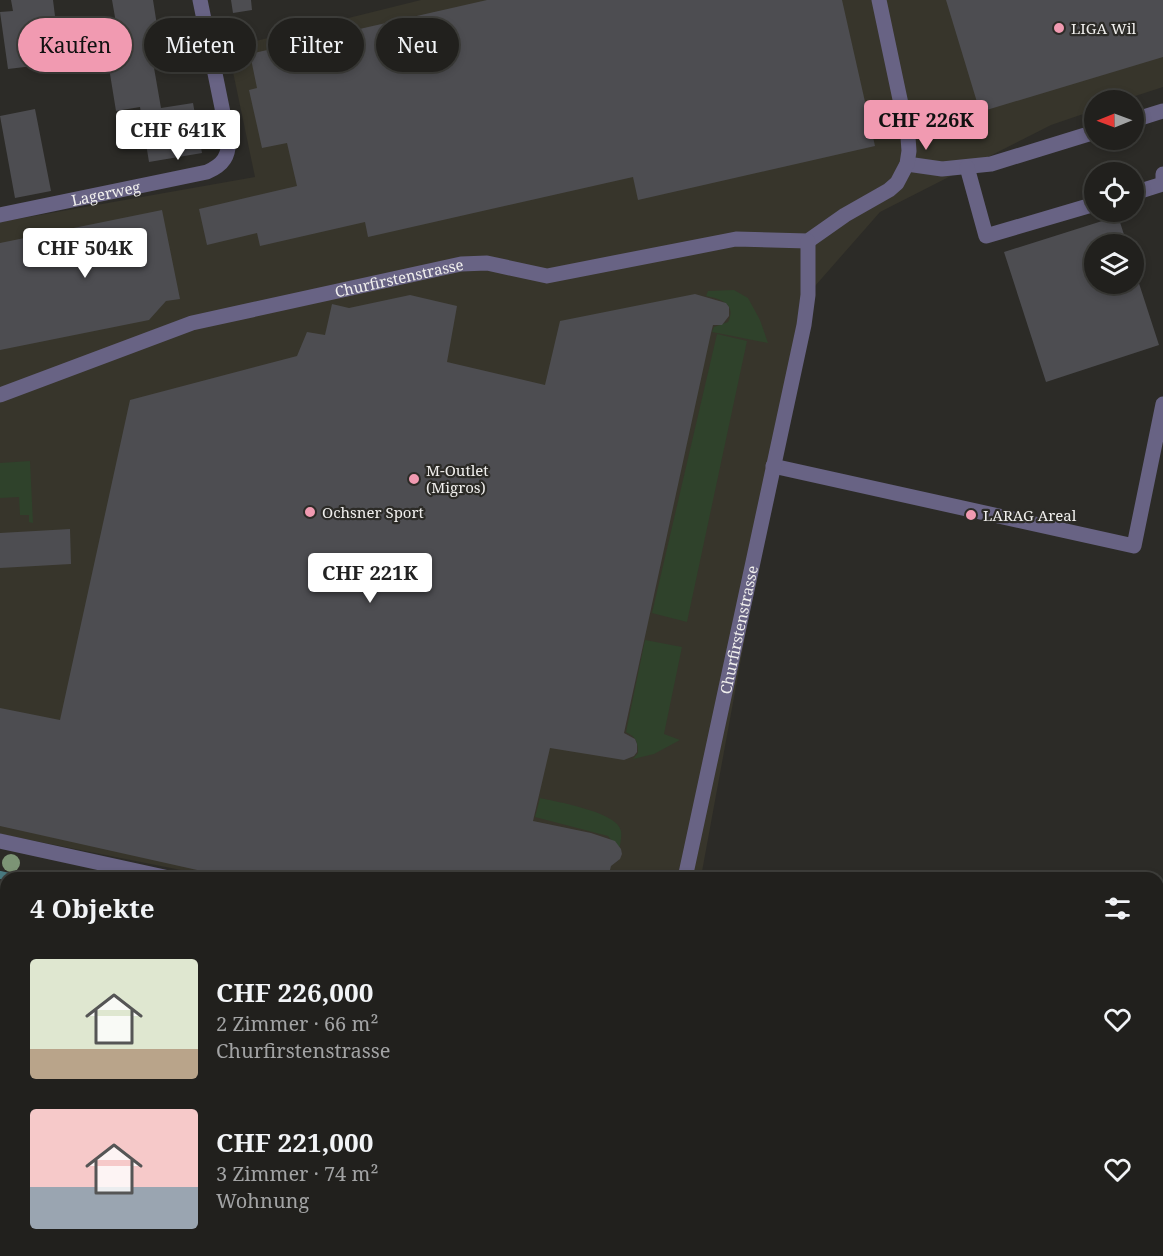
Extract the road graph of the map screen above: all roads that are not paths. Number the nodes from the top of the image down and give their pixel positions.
1 (200, 0) edge
2 (879, 0) edge
3 (1163, 111) edge
4 (1144, 117) edge
5 (1084, 135) edge
6 (907, 164) junction
7 (967, 167) junction
8 (1163, 174) edge
9 (1144, 190) edge
10 (1084, 207) edge
11 (0, 215) edge
12 (808, 241) junction
13 (0, 395) edge
14 (1163, 404) edge
15 (773, 466) junction
16 (0, 841) edge
17 (142, 872) edge
18 (686, 872) edge

1 - 11 street, Lagerweg
2 - 6 street
3 - 4 street
5 - 7 street
6 - 7 street
6 - 12 street
7 - 10 street
8 - 9 street
12 - 13 street, Churfirstenstrasse
12 - 15 street, Churfirstenstrasse
14 - 15 street
15 - 18 street, Churfirstenstrasse
16 - 17 street

